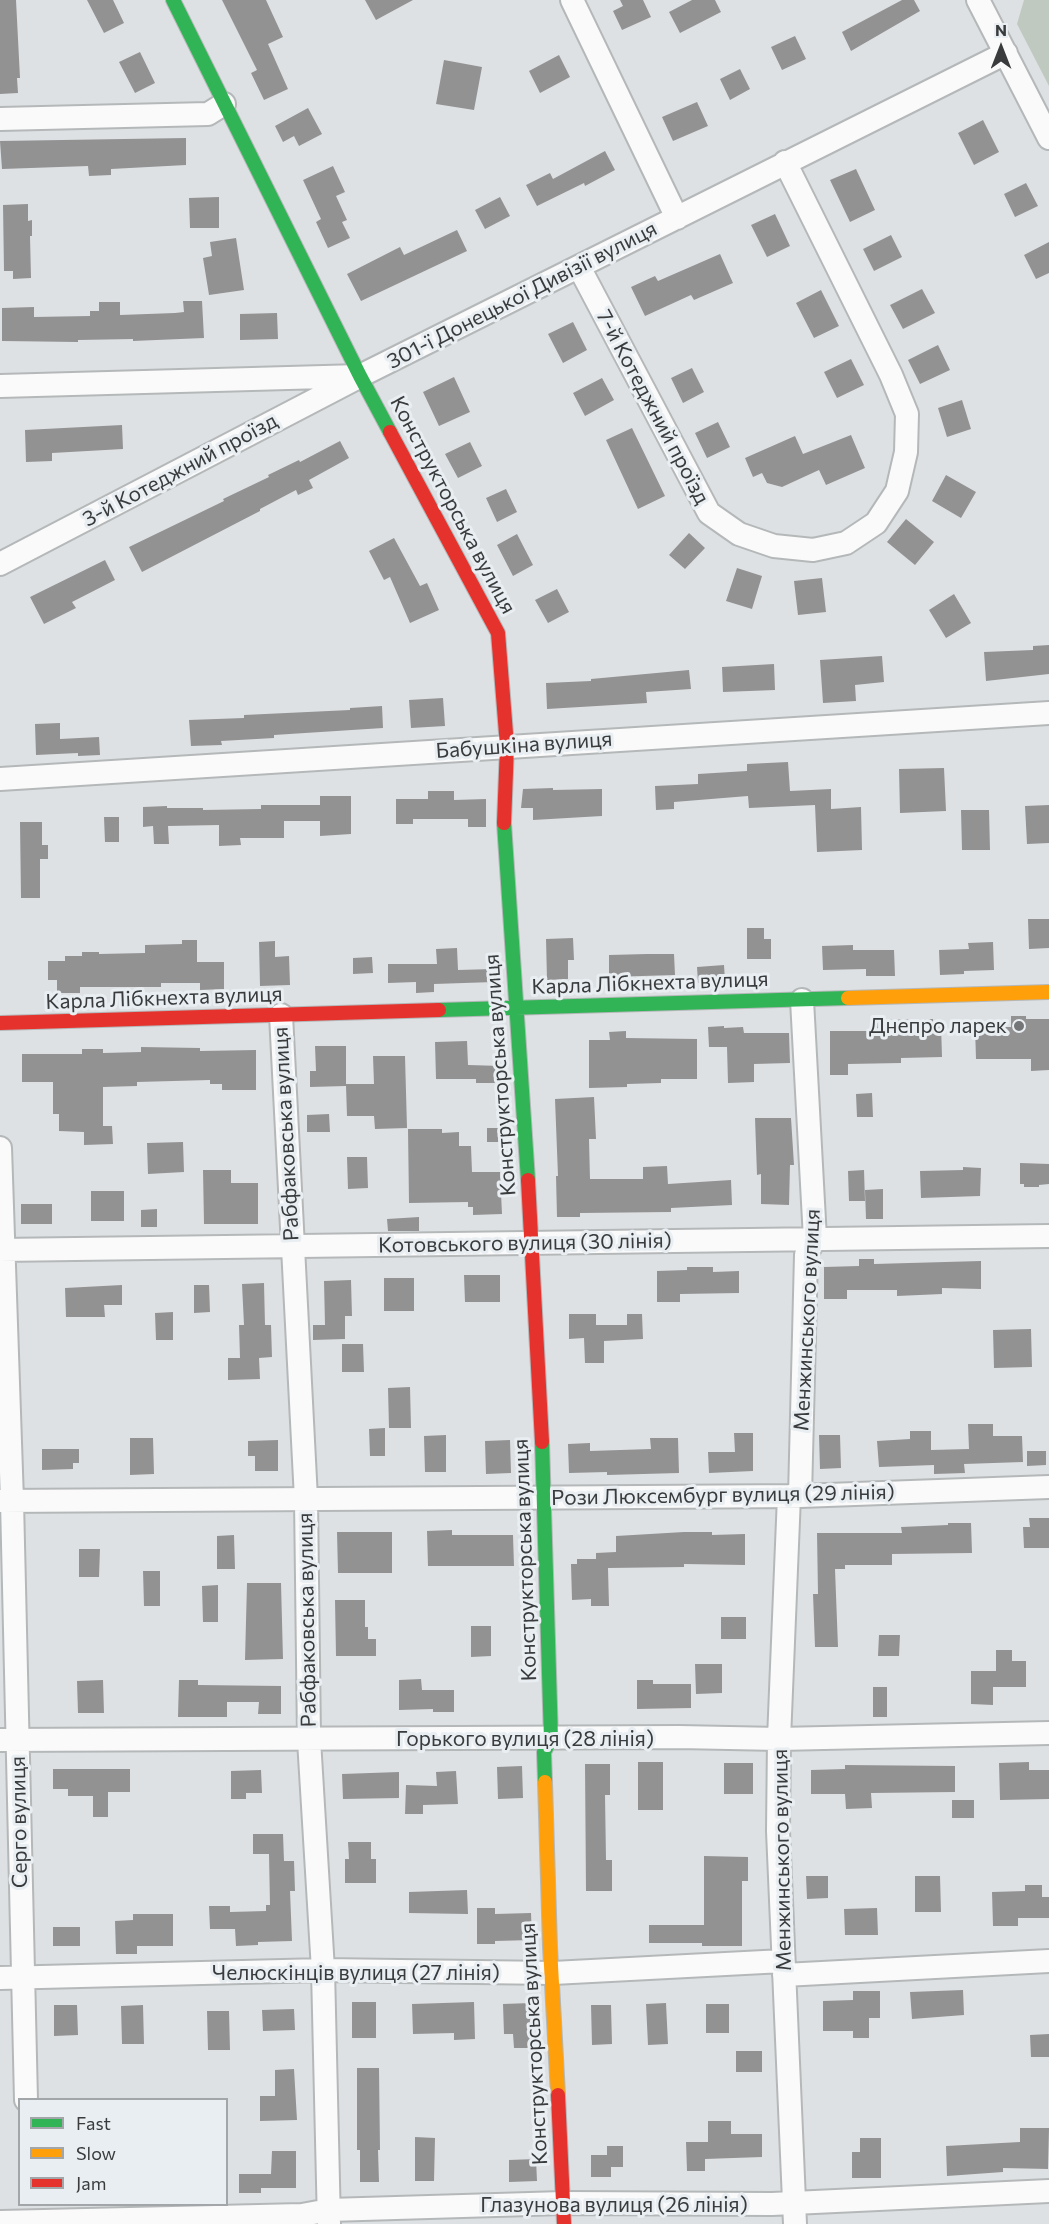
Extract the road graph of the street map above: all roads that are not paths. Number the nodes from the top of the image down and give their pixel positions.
1 (173, 0) edge
2 (572, 0) edge
3 (978, 0) edge
4 (1006, 53) junction
5 (224, 104) junction
6 (0, 119) edge
7 (1049, 138) edge
8 (785, 162) junction
9 (677, 218) junction
10 (579, 267) junction
11 (360, 376) junction
12 (0, 386) edge
13 (0, 564) edge
14 (1049, 713) edge
15 (507, 746) junction
16 (0, 779) edge
17 (1049, 992) edge
18 (802, 1000) junction
19 (516, 1008) junction
20 (281, 1015) junction
21 (0, 1023) edge
22 (0, 1148) edge
23 (1049, 1236) edge
24 (815, 1239) junction
25 (532, 1243) junction
26 (291, 1246) junction
27 (1, 1250) edge
28 (1049, 1487) edge
29 (795, 1496) junction
30 (544, 1498) junction
31 (306, 1499) junction
32 (6, 1501) edge
33 (1049, 1733) edge
34 (551, 1739) junction
35 (779, 1739) junction
36 (9, 1740) edge
37 (309, 1740) junction
38 (1049, 1961) edge
39 (783, 1968) junction
40 (323, 1970) junction
41 (554, 1973) junction
42 (0, 1978) edge
43 (23, 1978) junction
44 (26, 2098) edge
45 (1049, 2191) edge
46 (563, 2214) edge
47 (795, 2214) edge
48 (28, 2217) edge
49 (329, 2217) edge
50 (0, 2222) edge

1 - 5 street, Конструкторська вулиця
2 - 9 street
3 - 4 street
4 - 7 street
4 - 8 street, 301-ї Донецької Дивізії вулиця
5 - 6 street
5 - 11 street, Конструкторська вулиця
8 - 9 street, 301-ї Донецької Дивізії вулиця
8 - 10 street, 7-й Котеджний проїзд
9 - 10 street, 301-ї Донецької Дивізії вулиця
10 - 11 street, 301-ї Донецької Дивізії вулиця
11 - 12 street, 301-ї Донецької Дивізії вулиця
11 - 13 street, 3-й Котеджний проїзд
11 - 15 street, Конструкторська вулиця
14 - 15 street, Бабушкіна вулиця
15 - 16 street, Бабушкіна вулиця
15 - 19 street, Конструкторська вулиця
17 - 18 street, Карла Лібкнехта вулиця
18 - 19 street, Карла Лібкнехта вулиця
18 - 24 street, Менжинського вулиця
19 - 20 street, Карла Лібкнехта вулиця
19 - 25 street, Конструкторська вулиця
20 - 21 street, Карла Лібкнехта вулиця
20 - 26 street, Рабфаковська вулиця
22 - 27 street, Серго вулиця
23 - 24 street, Котовського вулиця (30 лiнiя)
24 - 25 street, Котовського вулиця (30 лiнiя)
24 - 29 street, Менжинського вулиця
25 - 26 street, Котовського вулиця (30 лiнiя)
25 - 30 street, Конструкторська вулиця
26 - 27 street, Котовського вулиця (30 лiнiя)
26 - 31 street, Рабфаковська вулиця
27 - 32 street, Серго вулиця
28 - 29 street, Рози Люксембург вулиця (29 лiнiя)
29 - 30 street, Рози Люксембург вулиця (29 лiнiя)
29 - 35 street, Менжинського вулиця
30 - 31 street, Рози Люксембург вулиця (29 лiнiя)
30 - 34 street, Конструкторська вулиця
31 - 32 street, Рози Люксембург вулиця (29 лiнiя)
31 - 37 street, Рабфаковська вулиця
32 - 36 street, Серго вулиця
33 - 35 street, Горького вулиця (28 лiнiя)
34 - 35 street, Горького вулиця (28 лiнiя)
34 - 37 street, Горького вулиця (28 лiнiя)
34 - 41 street, Конструкторська вулиця
35 - 39 street, Менжинського вулиця
36 - 37 street, Горького вулиця (28 лiнiя)
36 - 43 street, Серго вулиця
37 - 40 street, Рабфаковська вулиця
38 - 39 street, Челюскінців вулиця (27 лiнiя)
39 - 41 street, Челюскінців вулиця (27 лiнiя)
39 - 47 street, Менжинського вулиця
40 - 41 street, Челюскінців вулиця (27 лiнiя)
40 - 43 street, Челюскінців вулиця (27 лiнiя)
40 - 49 street, Рабфаковська вулиця
41 - 46 street, Конструкторська вулиця
42 - 43 street, Челюскінців вулиця (27 лiнiя)
43 - 44 street, Серго вулиця
45 - 47 street, Глазунова вулиця (26 лiнiя)
46 - 47 street, Глазунова вулиця (26 лiнiя)
46 - 49 street, Глазунова вулиця (26 лiнiя)
48 - 49 street, Глазунова вулиця (26 лiнiя)
48 - 50 street, Глазунова вулиця (26 лiнiя)

